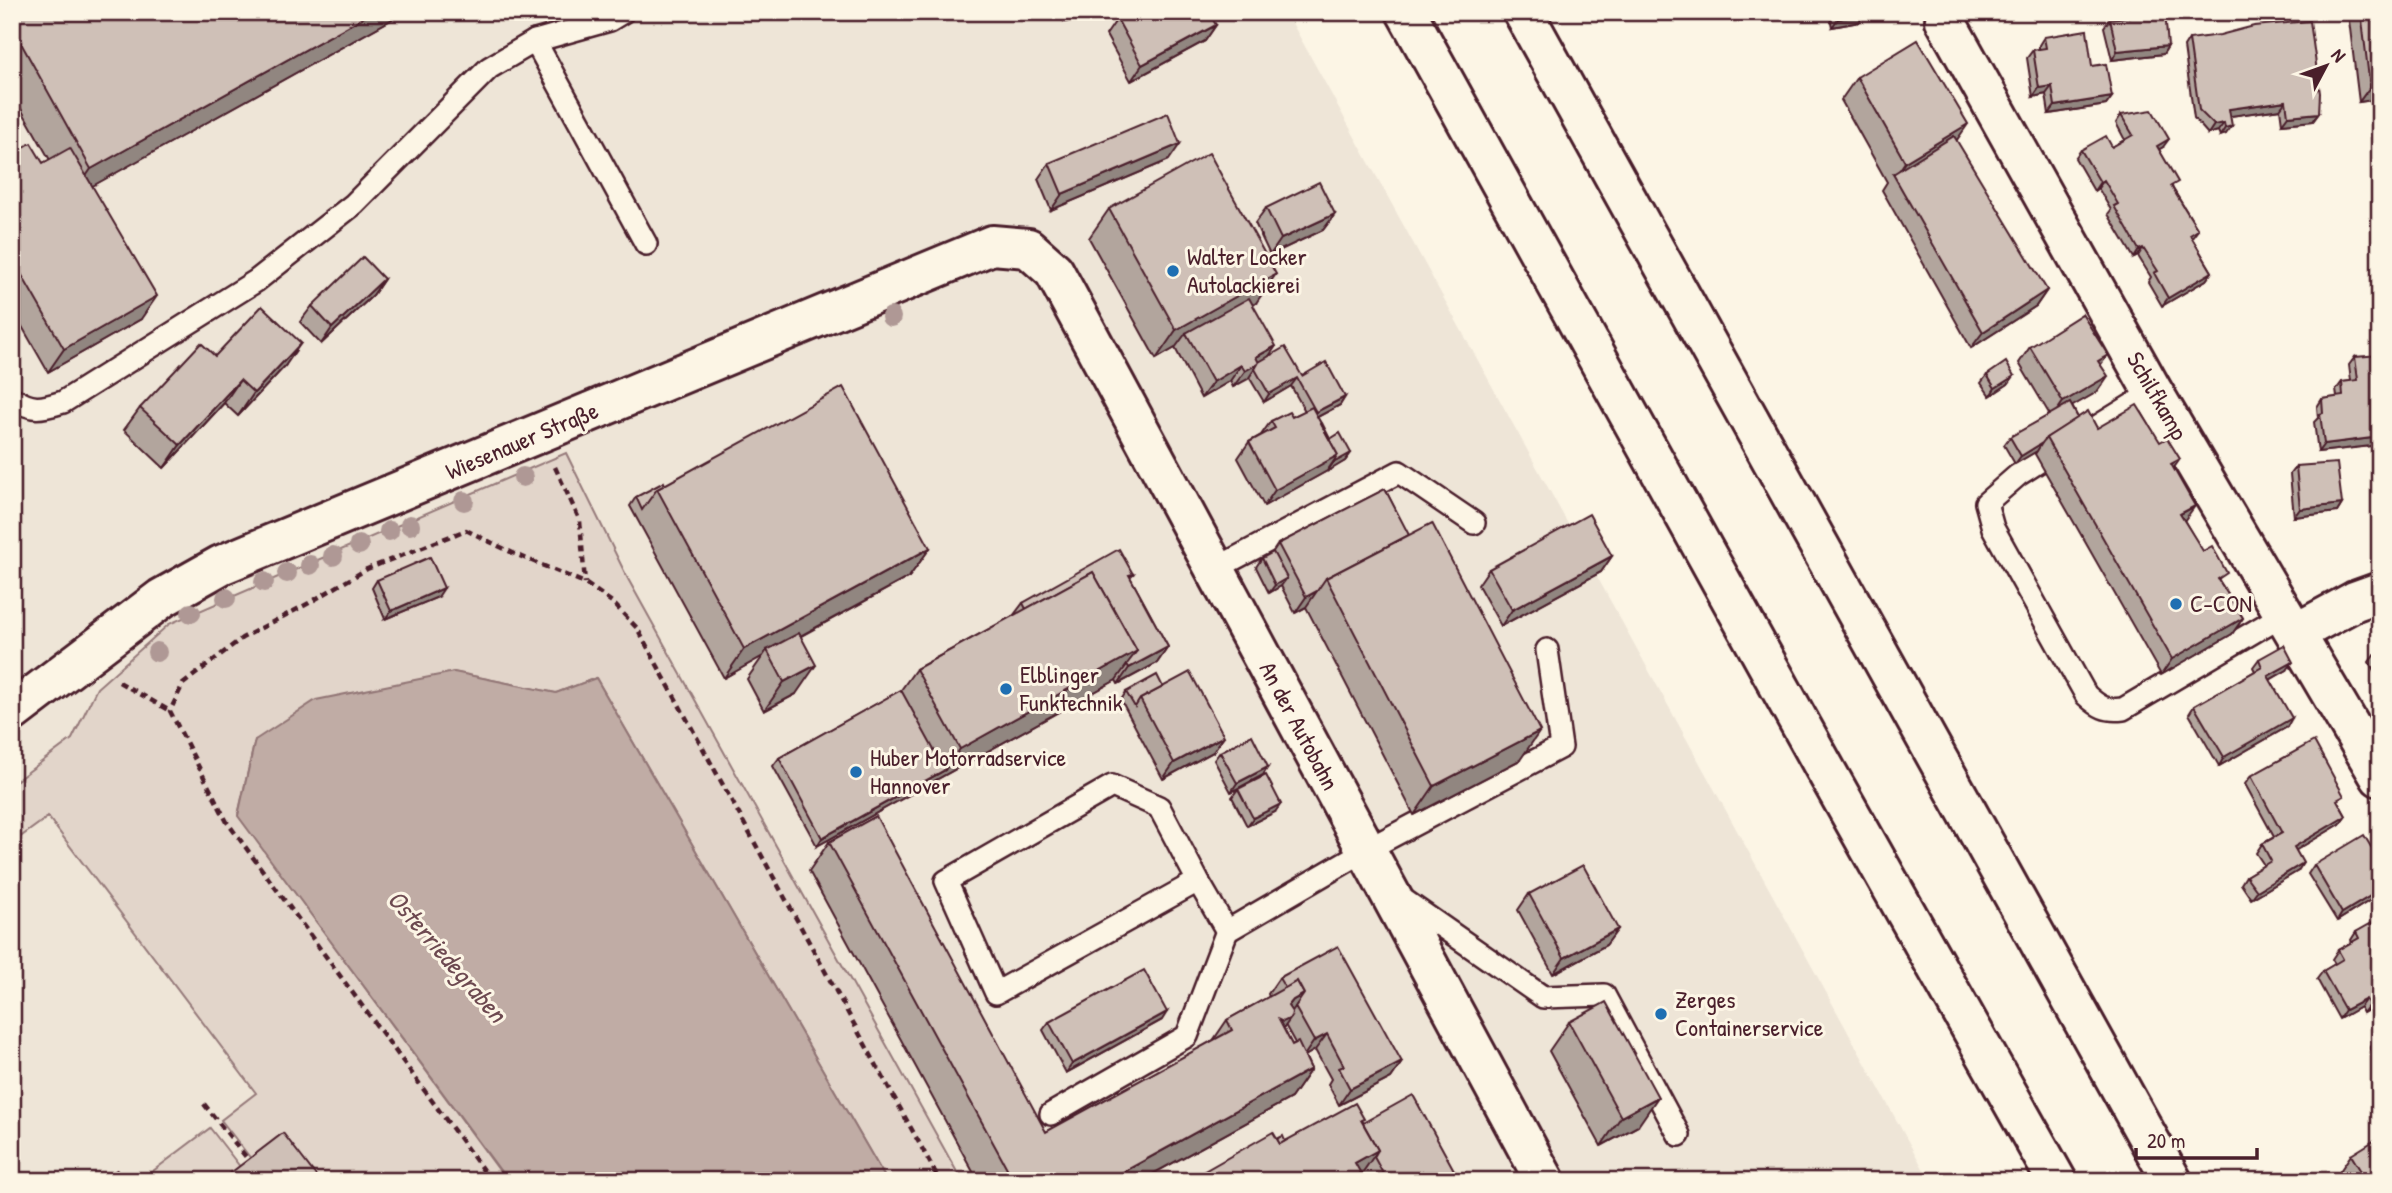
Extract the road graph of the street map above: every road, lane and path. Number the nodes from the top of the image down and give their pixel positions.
1 (622, 12) edge
2 (1406, 12) edge
3 (1523, 12) edge
4 (1948, 12) edge
5 (535, 41) junction
6 (646, 244) dead end
7 (1054, 271) joint
8 (2153, 392) junction
9 (12, 398) edge
10 (536, 435) junction
11 (2082, 436) edge
12 (2040, 461) dead end
13 (1474, 523) dead end
14 (1215, 569) junction
15 (585, 583) junction
16 (2380, 592) edge
17 (2290, 624) junction
18 (1546, 650) dead end
19 (79, 659) junction
20 (170, 711) junction
21 (12, 712) edge
22 (2380, 777) edge
23 (1366, 850) junction
24 (1198, 881) junction
25 (1388, 889) junction
26 (1227, 931) junction
27 (204, 1104) dead end
28 (1051, 1114) dead end
29 (1679, 1135) dead end
30 (250, 1162) edge
31 (115, 1170) dead end
32 (123, 1181) edge
33 (491, 1181) edge
34 (940, 1181) edge
35 (1545, 1181) edge
36 (2057, 1181) edge
37 (2172, 1181) edge

1 - 5 lane
2 - 36 main road
3 - 37 main road
4 - 8 main road, Schilfkamp
5 - 6 lane
5 - 9 lane
7 - 10 main road, Wiesenauer Straße
7 - 14 main road, An der Autobahn
8 - 11 lane
8 - 17 main road, Schilfkamp
10 - 15 path
10 - 19 main road, Wiesenauer Straße
12 - 17 lane
13 - 14 lane
14 - 23 main road, An der Autobahn
15 - 20 path
15 - 34 path
16 - 17 main road
17 - 22 main road, Schilfkamp
18 - 23 lane
19 - 20 path
19 - 21 main road, Wiesenauer Straße
20 - 33 path
23 - 25 main road, An der Autobahn
23 - 26 lane
24 - 24 lane
24 - 26 lane
25 - 29 lane
25 - 35 main road, An der Autobahn
26 - 28 lane
27 - 30 path
31 - 32 path

